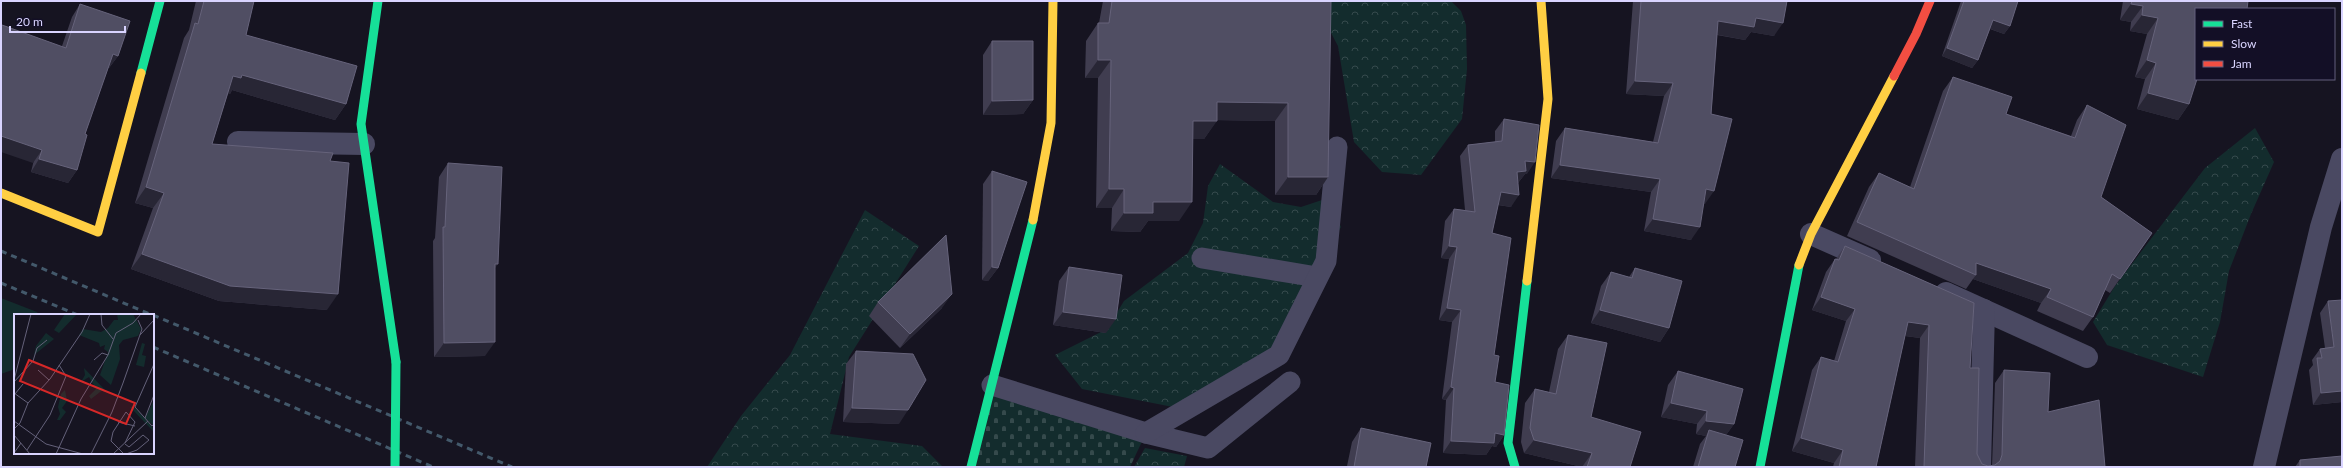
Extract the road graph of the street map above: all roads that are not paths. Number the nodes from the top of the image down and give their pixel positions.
1 (160, 1) edge
2 (378, 1) edge
3 (1053, 1) edge
4 (1541, 1) edge
5 (1930, 1) edge
6 (238, 142) dead end
7 (364, 144) junction
8 (1337, 148) dead end
9 (2342, 159) edge
10 (1, 193) edge
11 (1811, 234) junction
12 (1202, 258) dead end
13 (1890, 269) edge
14 (1317, 277) junction
15 (1926, 285) edge
16 (1984, 310) junction
17 (2087, 357) dead end
18 (1290, 382) dead end
19 (992, 384) junction
20 (1146, 433) junction
21 (395, 467) edge
22 (971, 467) edge
23 (1515, 467) edge
24 (1760, 467) edge
25 (1980, 467) edge
26 (2264, 467) edge

1 - 10 street
2 - 7 street
3 - 19 street
4 - 23 street
5 - 11 street
6 - 7 street
7 - 21 street, bridge
8 - 14 lane
9 - 26 street
11 - 13 street
11 - 24 street
12 - 14 lane
14 - 20 lane
15 - 16 street
16 - 17 street
16 - 25 street
18 - 20 lane
19 - 20 lane
19 - 22 street

